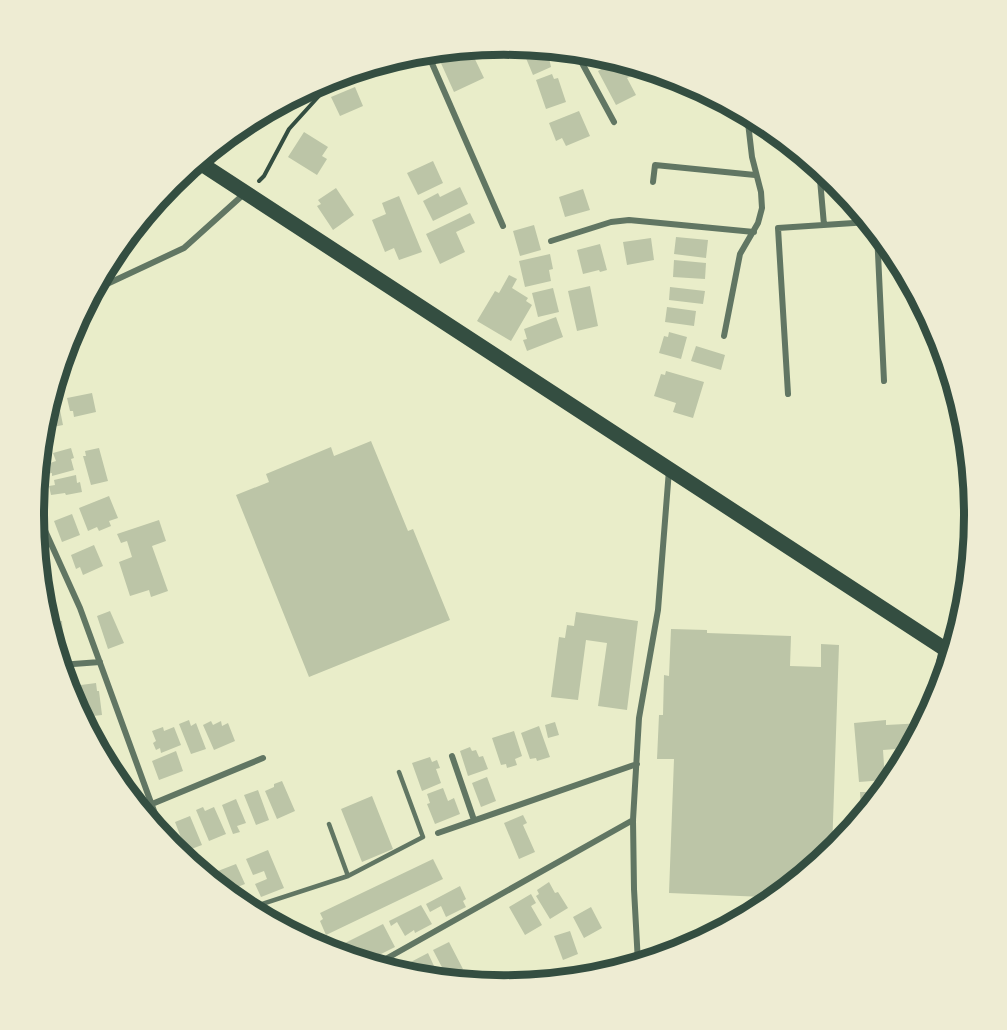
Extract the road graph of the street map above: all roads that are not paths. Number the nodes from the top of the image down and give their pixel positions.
1 (431, 61) edge
2 (581, 62) edge
3 (614, 122) dead end
4 (749, 126) edge
5 (204, 166) edge
6 (755, 175) junction
7 (653, 182) dead end
8 (820, 182) edge
9 (245, 194) junction
10 (858, 223) edge
11 (824, 225) junction
12 (502, 226) dead end
13 (754, 232) junction
14 (551, 241) dead end
15 (878, 248) edge
16 (105, 285) edge
17 (724, 336) dead end
18 (884, 381) dead end
19 (788, 394) dead end
20 (669, 469) junction
21 (44, 528) edge
22 (944, 648) edge
23 (100, 662) junction
24 (69, 664) edge
25 (452, 756) dead end
26 (263, 758) dead end
27 (637, 764) junction
28 (399, 772) dead end
29 (152, 804) junction
30 (156, 816) edge
31 (474, 820) junction
32 (633, 820) junction
33 (330, 824) dead end
34 (438, 833) dead end
35 (348, 876) junction
36 (260, 905) edge
37 (638, 955) edge
38 (385, 959) edge

1 - 12 street
2 - 3 street
4 - 6 street
5 - 9 highway
6 - 7 street
6 - 13 street
8 - 11 street
9 - 16 street
9 - 20 highway
10 - 11 street
11 - 19 street
13 - 14 street
13 - 17 street
15 - 18 street
20 - 22 highway
20 - 27 street
21 - 23 street
23 - 24 street
23 - 29 street
25 - 31 street
26 - 29 street
27 - 31 street
27 - 32 street
28 - 35 lane
29 - 30 street
31 - 34 street
32 - 37 street
32 - 38 street
33 - 35 lane
35 - 36 lane

